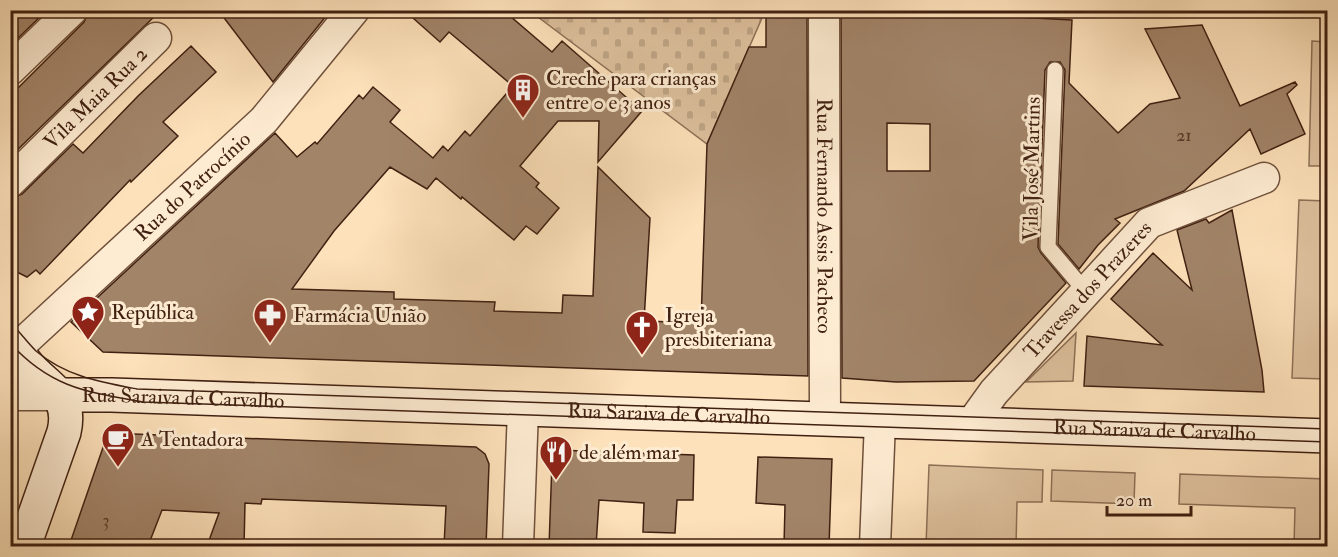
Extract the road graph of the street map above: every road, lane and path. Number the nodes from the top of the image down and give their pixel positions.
1 (72, 10) edge
2 (354, 10) edge
3 (824, 10) edge
4 (156, 38) dead end
5 (10, 70) edge
6 (1055, 70) dead end
7 (1264, 178) dead end
8 (10, 182) edge
9 (1086, 292) junction
10 (13, 345) edge
11 (10, 395) edge
12 (59, 395) junction
13 (523, 409) junction
14 (825, 419) junction
15 (880, 421) junction
16 (971, 424) junction
17 (1328, 436) edge
18 (24, 546) edge
19 (518, 546) edge
20 (875, 546) edge

1 - 5 street
2 - 10 street, Rua do Patrocínio
3 - 14 street, Rua Fernando Assis Pacheco
4 - 8 street, Vila Maia Rua 2
6 - 9 lane, Vila José Martins
7 - 9 street, Travessa dos Prazeres
9 - 16 street, Travessa dos Prazeres
10 - 12 street
11 - 12 street, Rua Saraiva de Carvalho
12 - 13 street, Rua Saraiva de Carvalho
12 - 18 street
13 - 14 street, Rua Saraiva de Carvalho
13 - 19 street
14 - 15 street, Rua Saraiva de Carvalho
15 - 16 street, Rua Saraiva de Carvalho
15 - 20 street
16 - 17 street, Rua Saraiva de Carvalho

